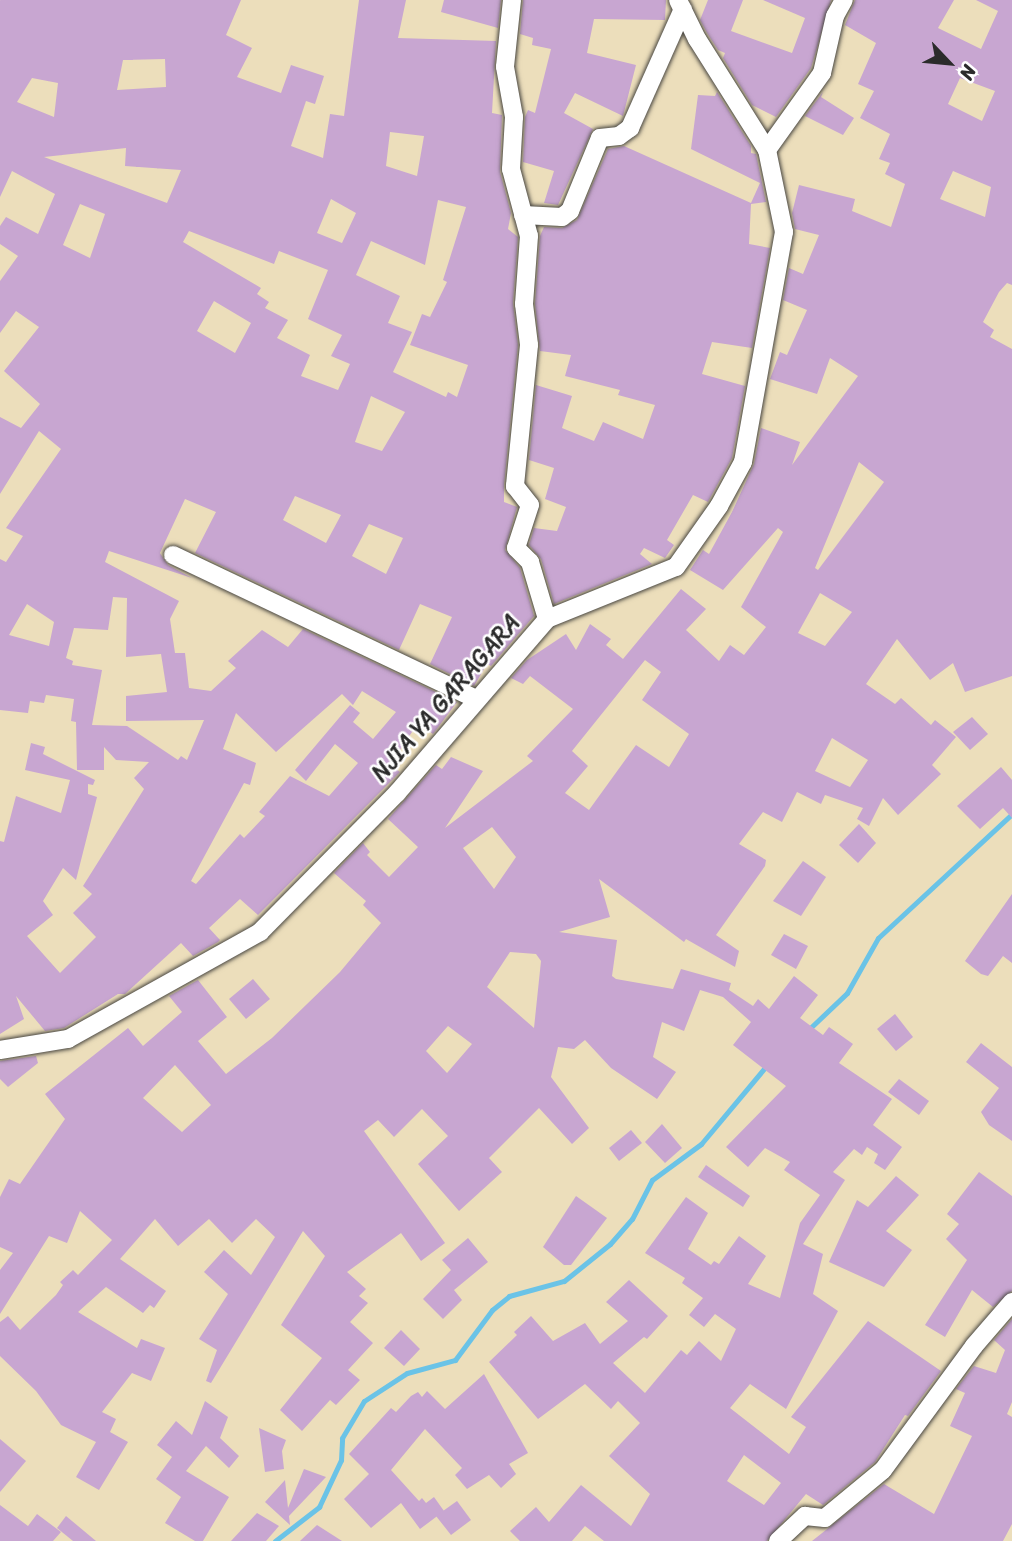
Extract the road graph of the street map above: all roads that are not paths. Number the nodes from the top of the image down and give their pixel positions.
1 (512, 0) edge
2 (844, 0) edge
3 (681, 4) edge
4 (767, 150) junction
5 (523, 215) junction
6 (173, 555) dead end
7 (547, 619) junction
8 (475, 699) junction
9 (0, 1050) edge
10 (1012, 1303) edge
11 (778, 1541) edge

1 - 5 street
2 - 4 street
3 - 4 street, NJIA YA GARAGARA
3 - 5 street
4 - 7 street, NJIA YA GARAGARA
5 - 7 street
6 - 8 street
7 - 8 street, NJIA YA GARAGARA
8 - 9 street, NJIA YA GARAGARA
10 - 11 street

